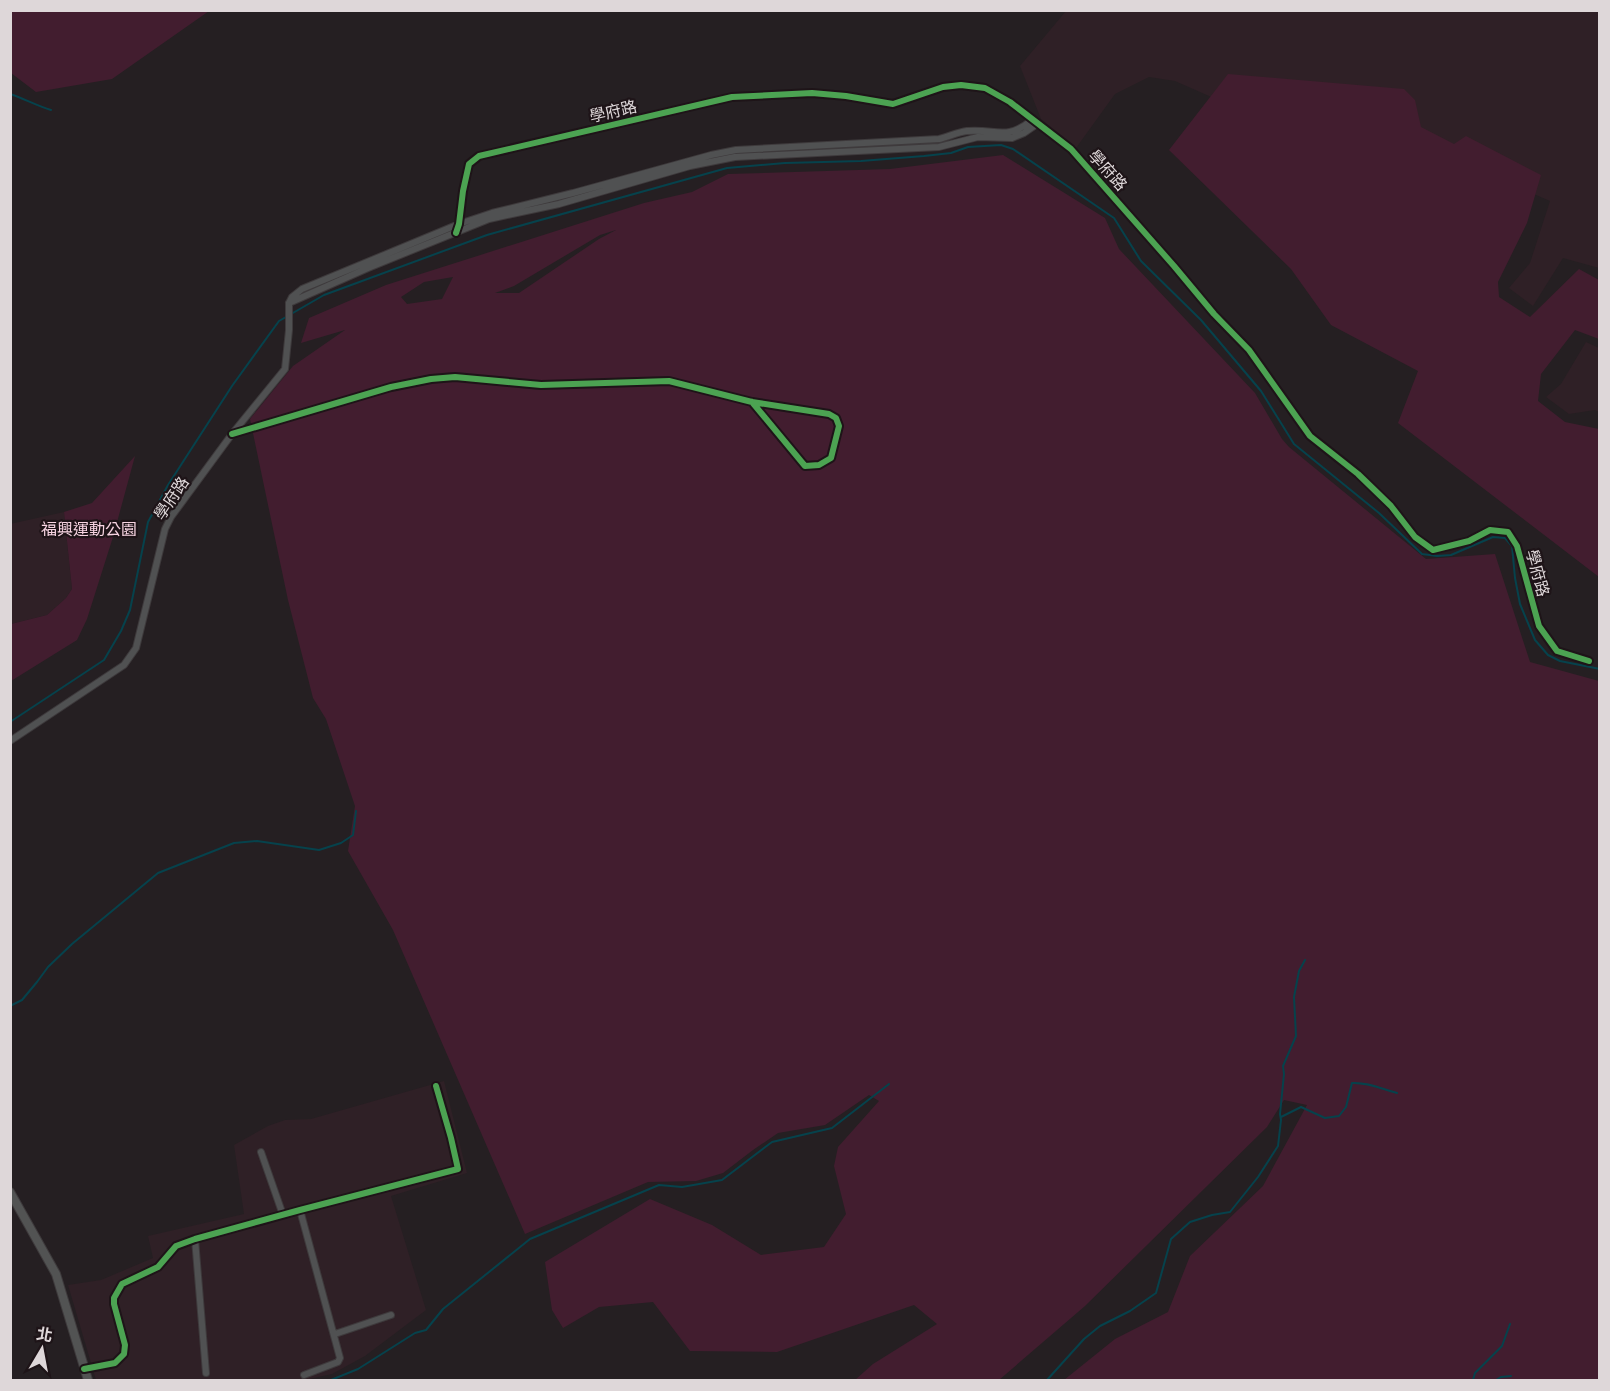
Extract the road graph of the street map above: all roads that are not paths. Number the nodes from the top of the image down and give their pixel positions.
1 (1035, 122) junction
2 (459, 224) junction
3 (456, 233) junction
4 (289, 303) junction
5 (752, 402) junction
6 (232, 434) junction
7 (1589, 661) dead end
8 (10, 741) edge
9 (436, 1086) dead end
10 (261, 1152) dead end
11 (10, 1192) edge
12 (300, 1210) junction
13 (283, 1215) junction
14 (195, 1239) junction
15 (391, 1315) dead end
16 (335, 1334) junction
17 (84, 1369) junction
18 (206, 1373) dead end
19 (304, 1375) dead end
20 (88, 1380) edge

1 - 2 street
1 - 2 street, 學府路
1 - 3 street
1 - 7 street, 學府路
2 - 3 street, 學府路
2 - 4 street
3 - 4 street
4 - 6 street, 學府路
5 - 5 street
5 - 6 street
6 - 8 street, 學府路
9 - 12 street
10 - 13 street
11 - 17 main road
12 - 13 street
12 - 16 street
13 - 14 street
14 - 17 street
14 - 18 street
15 - 16 street
16 - 19 street
17 - 20 main road

